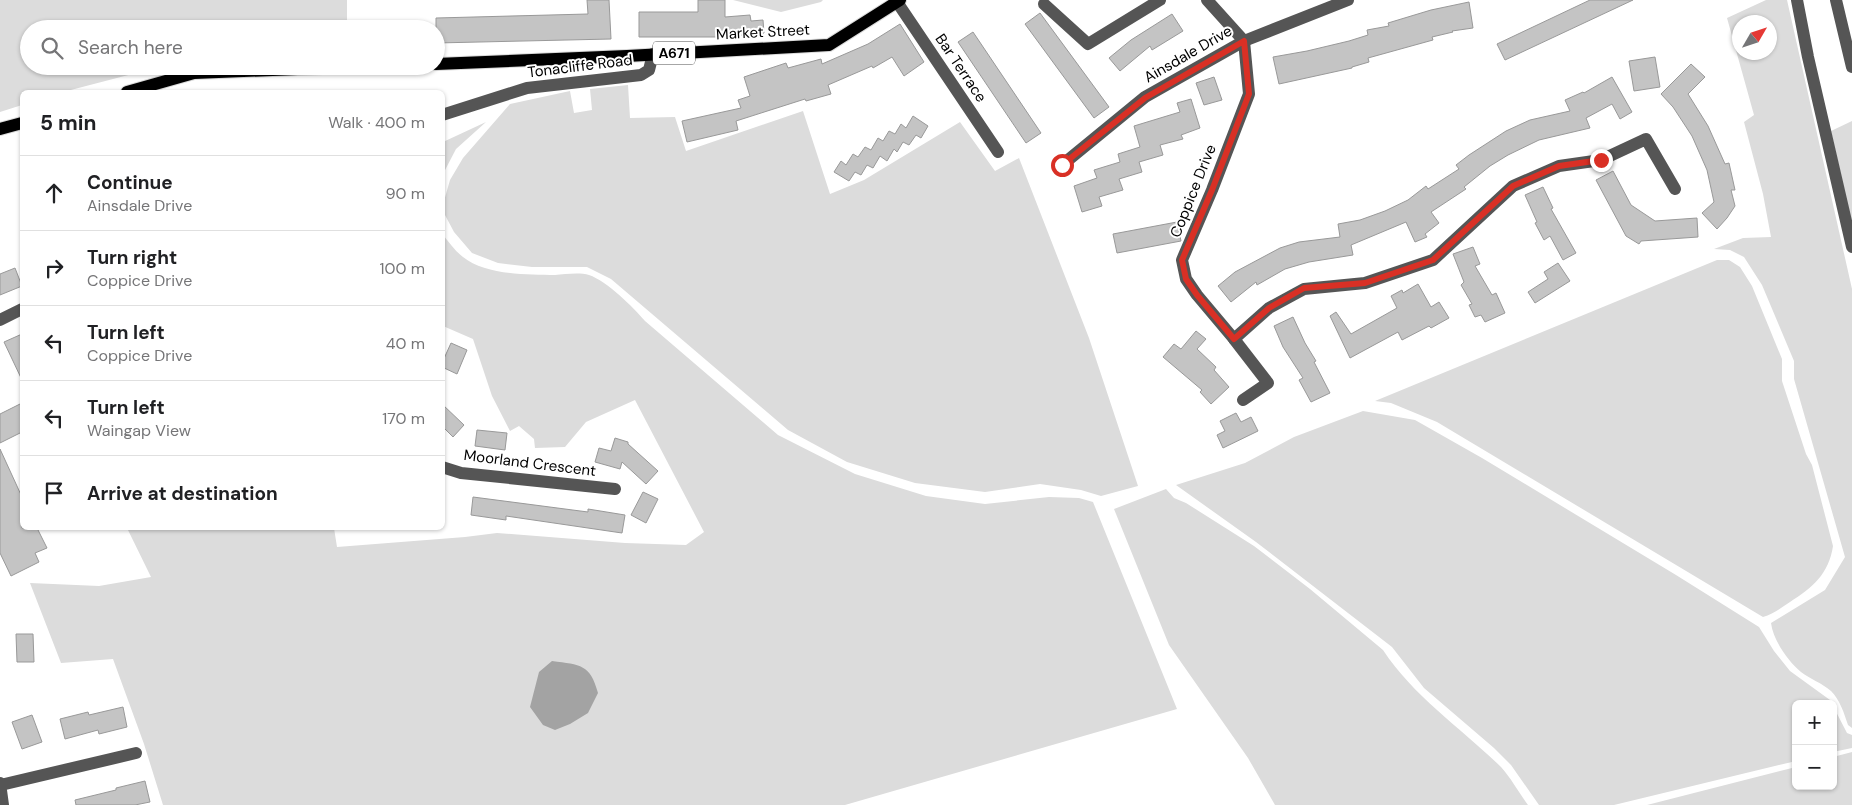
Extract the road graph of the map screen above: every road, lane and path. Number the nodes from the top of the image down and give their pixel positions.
1 (1160, 0) edge
2 (1207, 0) edge
3 (1348, 0) edge
4 (1797, 0) edge
5 (1836, 0) edge
6 (898, 1) edge
7 (1044, 4) dead end
8 (1244, 41) junction
9 (653, 54) junction
10 (445, 64) edge
11 (1852, 67) edge
12 (187, 75) edge
13 (134, 90) edge
14 (445, 114) edge
15 (20, 124) edge
16 (0, 129) edge
17 (998, 152) dead end
18 (1062, 165) dead end
19 (1675, 189) dead end
20 (1852, 247) edge
21 (20, 310) edge
22 (0, 320) edge
23 (1234, 339) junction
24 (1243, 400) dead end
25 (445, 468) edge
26 (615, 489) dead end
27 (136, 753) dead end
28 (0, 784) edge
29 (3, 805) edge

1 - 7 street
2 - 8 street
3 - 8 street, Ainsdale Drive
4 - 20 street
5 - 11 street
6 - 9 main road, Market Street / A671
6 - 17 street, Bar Terrace
8 - 18 street, Ainsdale Drive
8 - 23 street, Coppice Drive
9 - 10 main road, Market Street / A671
9 - 14 street, Tonacliffe Road
12 - 13 main road
15 - 16 main road
19 - 23 street
21 - 22 street
23 - 24 street, Coppice Drive
25 - 26 street, Moorland Crescent
27 - 28 street
28 - 29 street

